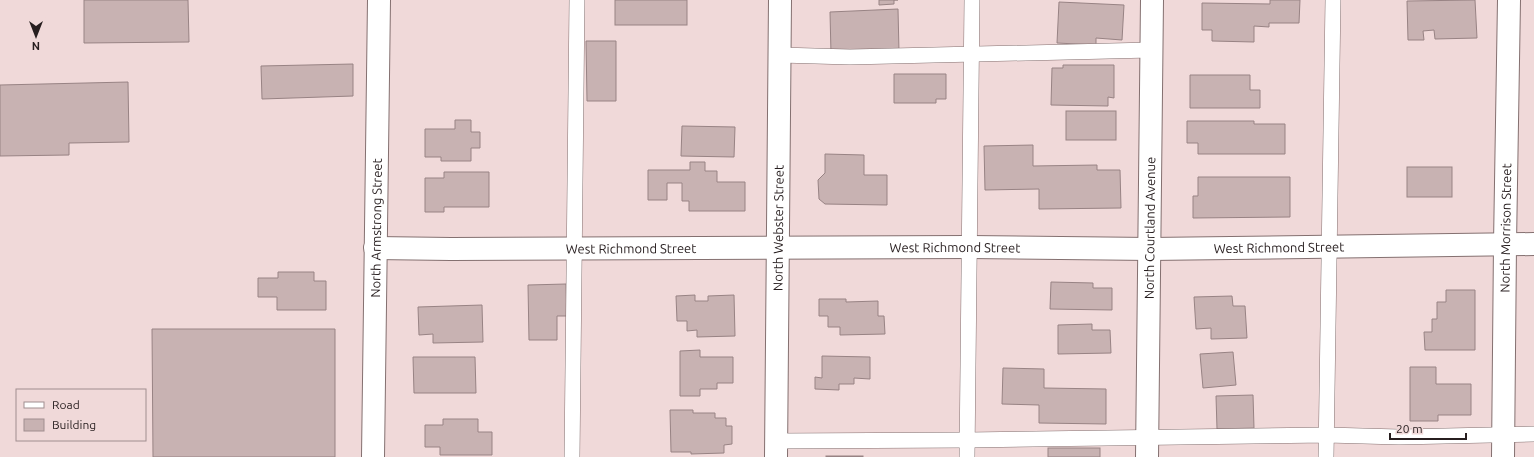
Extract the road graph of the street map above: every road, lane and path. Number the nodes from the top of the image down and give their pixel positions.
1 (379, 0) edge
2 (577, 0) edge
3 (780, 0) edge
4 (972, 0) edge
5 (1152, 0) edge
6 (1333, 0) edge
7 (1508, 0) edge
8 (1152, 50) junction
9 (780, 54) junction
10 (971, 54) junction
11 (1504, 244) junction
12 (1534, 244) edge
13 (1329, 246) junction
14 (375, 248) junction
15 (574, 248) junction
16 (778, 248) junction
17 (969, 248) junction
18 (1150, 249) junction
19 (1503, 434) junction
20 (1534, 434) edge
21 (1327, 435) junction
22 (968, 440) junction
23 (1147, 447) edge
24 (776, 449) edge
25 (373, 457) edge
26 (572, 457) edge
27 (967, 457) edge
28 (1326, 457) edge
29 (1503, 457) edge

1 - 14 street, North Armstrong Street
2 - 15 lane
3 - 9 street, North Webster Street
4 - 10 lane
5 - 8 street, North Courtland Avenue
6 - 13 lane
7 - 11 street, North Morrison Street
8 - 10 lane
8 - 18 street, North Courtland Avenue
9 - 10 lane
9 - 16 street, North Webster Street
10 - 17 lane
11 - 12 street, West Richmond Street
11 - 13 street, West Richmond Street
11 - 19 street, North Morrison Street
13 - 18 street, West Richmond Street
13 - 21 lane
14 - 15 street, West Richmond Street
14 - 25 street, North Armstrong Street
15 - 16 street, West Richmond Street
15 - 26 lane
16 - 17 street, West Richmond Street
16 - 24 street, North Webster Street
17 - 18 street, West Richmond Street
17 - 22 lane
18 - 23 street, North Courtland Avenue
19 - 20 lane
19 - 21 lane
19 - 29 street, North Morrison Street
21 - 23 lane
21 - 28 lane
22 - 23 lane
22 - 24 lane
22 - 27 lane

